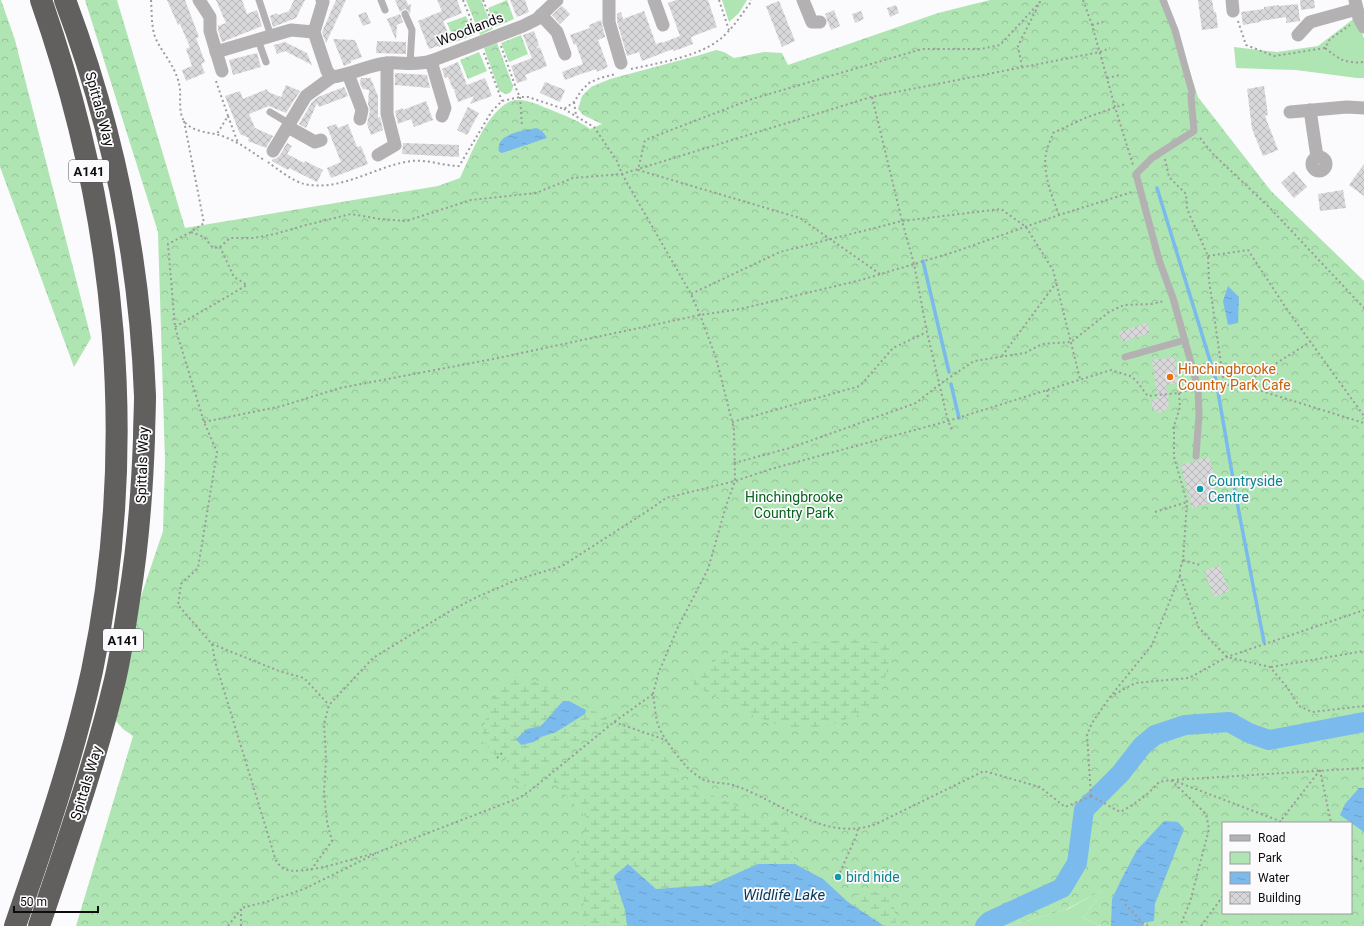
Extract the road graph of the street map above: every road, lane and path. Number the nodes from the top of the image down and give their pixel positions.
1 (41, 0) edge
2 (65, 0) edge
3 (151, 0) edge
4 (199, 0) edge
5 (259, 0) edge
6 (322, 0) edge
7 (381, 0) edge
8 (463, 0) edge
9 (483, 0) edge
10 (609, 0) edge
11 (654, 0) edge
12 (719, 0) edge
13 (751, 0) edge
14 (803, 0) edge
15 (1083, 0) edge
16 (1163, 0) edge
17 (556, 1) edge
18 (1356, 4) edge
19 (1232, 6) edge
20 (385, 10) dead end
21 (404, 14) dead end
22 (541, 15) junction
23 (820, 22) dead end
24 (1103, 22) dead end
25 (663, 25) dead end
26 (1092, 25) junction
27 (1364, 27) edge
28 (729, 30) junction
29 (314, 32) junction
30 (1298, 34) dead end
31 (497, 36) junction
32 (264, 38) junction
33 (479, 42) junction
34 (1246, 45) dead end
35 (1110, 48) dead end
36 (1325, 48) dead end
37 (216, 52) junction
38 (1100, 52) junction
39 (565, 54) dead end
40 (431, 61) junction
41 (266, 62) dead end
42 (1364, 62) edge
43 (388, 63) junction
44 (410, 64) junction
45 (1022, 67) junction
46 (622, 69) junction
47 (222, 71) joint
48 (348, 74) junction
49 (1120, 75) dead end
50 (332, 77) junction
51 (1107, 79) junction
52 (520, 97) junction
53 (871, 97) junction
54 (502, 101) junction
55 (574, 102) junction
56 (1125, 104) dead end
57 (1115, 107) junction
58 (1364, 108) edge
59 (564, 109) junction
60 (1310, 110) junction
61 (270, 112) dead end
62 (1290, 112) dead end
63 (576, 115) junction
64 (228, 116) junction
65 (442, 116) dead end
66 (360, 119) dead end
67 (184, 121) junction
68 (289, 125) junction
69 (522, 126) dead end
70 (1194, 131) junction
71 (217, 134) junction
72 (321, 140) dead end
73 (238, 144) junction
74 (273, 151) dead end
75 (1161, 153) junction
76 (378, 155) dead end
77 (1318, 157) dead end
78 (638, 170) junction
79 (622, 174) junction
80 (1136, 174) junction
81 (1141, 189) junction
82 (1060, 215) junction
83 (902, 221) junction
84 (1026, 227) junction
85 (192, 232) junction
86 (831, 239) junction
87 (220, 247) junction
88 (1208, 256) junction
89 (914, 264) junction
90 (880, 274) junction
91 (1056, 283) junction
92 (691, 294) junction
93 (1173, 298) junction
94 (1364, 308) edge
95 (700, 314) junction
96 (176, 327) junction
97 (927, 332) junction
98 (1185, 340) junction
99 (1071, 342) junction
100 (1310, 342) junction
101 (1002, 356) junction
102 (1125, 357) dead end
103 (1080, 379) junction
104 (940, 384) junction
105 (1224, 385) junction
106 (1242, 385) junction
107 (1198, 388) junction
108 (1047, 389) junction
109 (1048, 398) dead end
110 (1364, 416) edge
111 (948, 421) junction
112 (204, 422) junction
113 (732, 422) junction
114 (1364, 423) edge
115 (952, 430) dead end
116 (1196, 456) dead end
117 (734, 463) junction
118 (735, 481) junction
119 (1187, 502) junction
120 (1155, 512) dead end
121 (1183, 560) junction
122 (1200, 565) dead end
123 (1180, 576) junction
124 (1364, 610) edge
125 (212, 644) junction
126 (1364, 651) edge
127 (1228, 657) junction
128 (1270, 667) junction
129 (653, 694) junction
130 (1110, 697) junction
131 (329, 705) junction
132 (1364, 706) edge
133 (614, 722) junction
134 (666, 740) junction
135 (502, 752) dead end
136 (497, 758) dead end
137 (1364, 768) edge
138 (1320, 770) junction
139 (1171, 780) junction
140 (1091, 796) junction
141 (1279, 822) edge
142 (1331, 822) edge
143 (858, 828) junction
144 (381, 851) junction
145 (1352, 857) edge
146 (1364, 863) edge
147 (311, 870) junction
148 (838, 876) dead end
149 (1222, 897) edge
150 (1126, 904) dead end
151 (241, 908) junction
152 (15, 926) edge
153 (39, 926) edge
154 (228, 926) edge
155 (241, 926) edge
156 (1148, 926) edge
157 (1180, 926) edge
158 (1200, 926) edge

1 - 152 highway, Spittals Way / A141
2 - 153 highway, Spittals Way / A141
3 - 67 path
4 - 37 street
5 - 32 lane
6 - 29 street
7 - 20 lane
8 - 33 path
9 - 31 path
10 - 46 street
11 - 25 street
12 - 28 path
13 - 28 path
14 - 23 street
15 - 26 path
16 - 70 lane
17 - 22 street, Woodlands
18 - 27 street
18 - 30 street
19 - 34 path
21 - 44 lane
22 - 31 street, Woodlands
22 - 39 street
24 - 26 path
26 - 38 path
28 - 46 path
29 - 32 street
29 - 50 street
31 - 33 street, Woodlands
31 - 52 path
32 - 37 street
32 - 41 lane
33 - 40 street, Woodlands
33 - 54 path
35 - 38 path
36 - 42 path
37 - 47 street
38 - 45 path
38 - 51 path
40 - 44 street, Woodlands
40 - 65 street, Woodlands
43 - 44 street, Woodlands
43 - 48 street, Woodlands
43 - 76 street
45 - 53 path
45 - 78 path
46 - 55 path
47 - 64 path
48 - 50 street, Woodlands
48 - 66 street
49 - 51 path
50 - 68 street
51 - 57 path
52 - 54 path
52 - 59 path
52 - 69 path
53 - 78 path
53 - 83 path
54 - 73 path
55 - 59 path
55 - 63 path
56 - 57 path
57 - 80 path
57 - 82 path
58 - 60 street
59 - 63 path
60 - 62 street
60 - 77 street
61 - 68 lane
63 - 79 path
64 - 71 path
64 - 73 path
67 - 71 path
67 - 85 path
68 - 72 street
68 - 74 street
70 - 75 lane
70 - 94 path
71 - 73 path
75 - 80 lane
75 - 88 path
78 - 79 path
78 - 86 path
79 - 87 path
79 - 92 path
80 - 81 lane
81 - 82 path
81 - 93 lane
82 - 84 path
83 - 84 path
83 - 86 path
83 - 89 path
84 - 89 path
84 - 91 path
85 - 87 path
85 - 96 path
86 - 90 path
86 - 92 path
87 - 96 path
88 - 100 path
88 - 105 path
89 - 90 path
89 - 97 path
90 - 95 path
91 - 99 path
91 - 101 path
92 - 95 path
93 - 98 lane
93 - 99 path
95 - 112 path
95 - 113 path
96 - 112 path
97 - 104 path
97 - 113 path
98 - 102 lane
98 - 107 lane
99 - 101 path
99 - 103 path
100 - 106 path
100 - 110 path
101 - 104 path
103 - 108 path
103 - 119 path
104 - 111 path
104 - 117 path
105 - 106 path
105 - 107 path
106 - 114 path
107 - 116 lane
108 - 109 path
108 - 111 path
111 - 115 path
111 - 118 path
112 - 125 path
113 - 117 path
117 - 118 path
118 - 129 path
118 - 131 path
119 - 120 path
119 - 121 path
121 - 122 path
121 - 123 path
123 - 127 path
123 - 130 path
124 - 127 path
125 - 131 path
125 - 147 path
126 - 128 path
127 - 128 path
127 - 130 path
128 - 132 path
129 - 133 path
129 - 134 path
130 - 140 path
131 - 147 path
133 - 134 path
133 - 144 path
134 - 143 path
135 - 136 path
137 - 138 path
138 - 139 path
138 - 141 path
138 - 142 path
139 - 140 path
139 - 141 path
139 - 157 path
140 - 143 path
143 - 148 path
144 - 147 path
144 - 151 path
145 - 146 path
149 - 158 path
150 - 156 path
151 - 154 path
151 - 155 path

